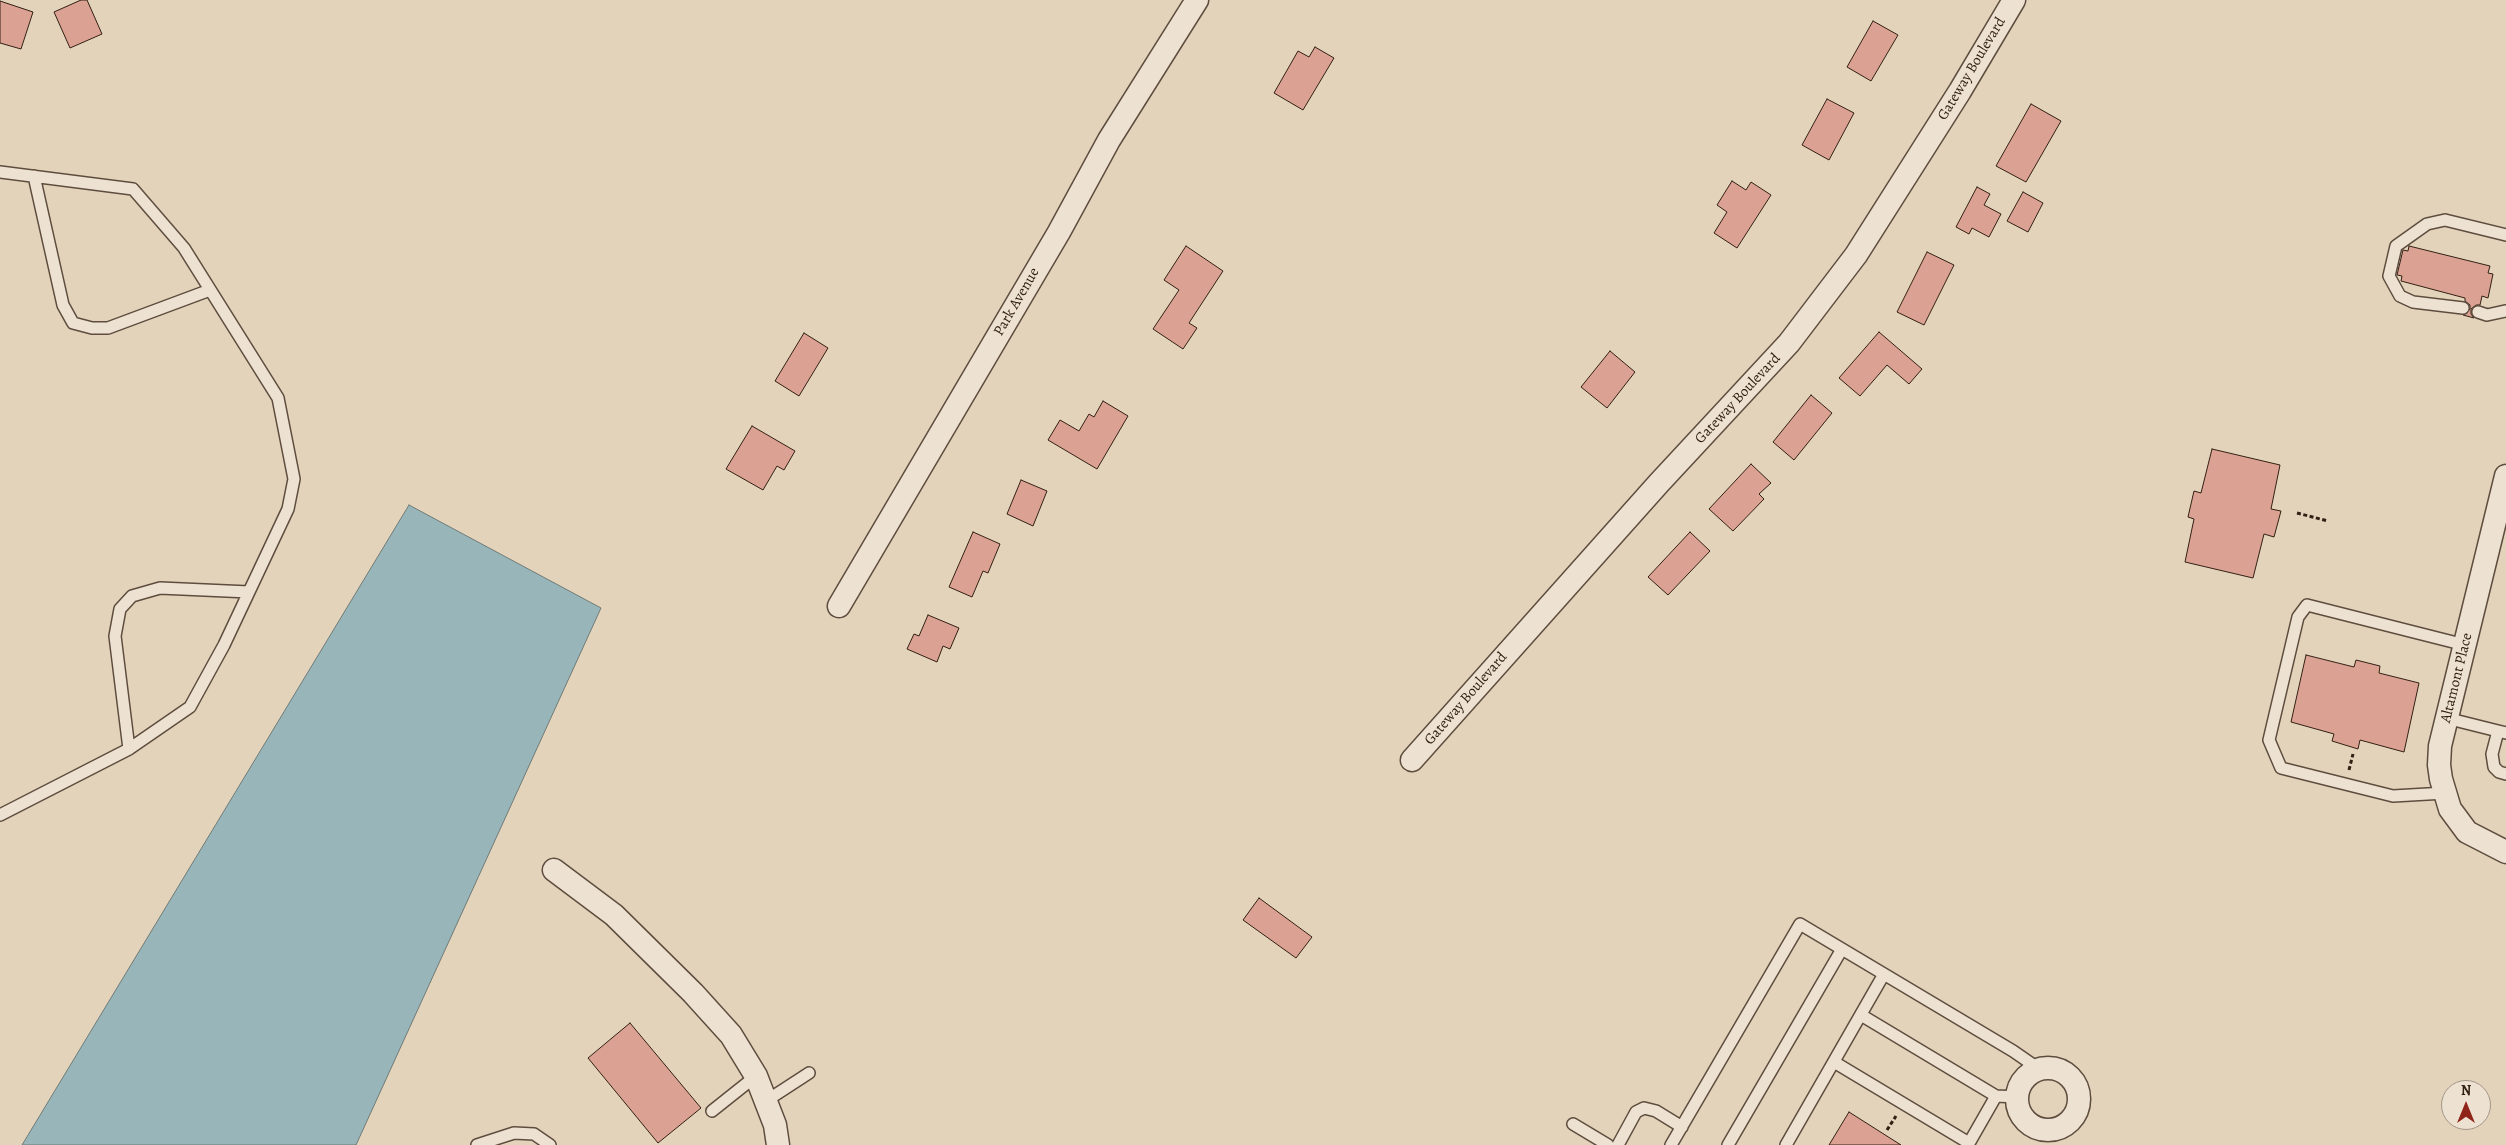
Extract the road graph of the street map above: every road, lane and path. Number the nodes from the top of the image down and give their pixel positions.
1 (1197, 0) edge
2 (2014, 0) edge
3 (0, 172) edge
4 (34, 176) junction
5 (2506, 236) edge
6 (210, 290) junction
7 (2462, 308) dead end
8 (2506, 309) edge
9 (2478, 312) dead end
10 (2506, 476) edge
11 (2502, 512) edge
12 (2296, 513) dead end
13 (2328, 521) dead end
14 (249, 592) junction
15 (839, 606) dead end
16 (2465, 644) junction
17 (2446, 718) junction
18 (2502, 732) edge
19 (129, 749) junction
20 (1412, 760) dead end
21 (2506, 774) edge
22 (2444, 793) junction
23 (0, 815) edge
24 (2506, 852) edge
25 (554, 870) dead end
26 (1842, 949) junction
27 (1884, 974) junction
28 (1860, 1015) junction
29 (1834, 1062) junction
30 (2039, 1069) junction
31 (809, 1073) dead end
32 (756, 1076) junction
33 (2006, 1097) junction
34 (766, 1101) junction
35 (712, 1111) dead end
36 (1896, 1116) dead end
37 (1573, 1124) dead end
38 (1682, 1127) junction
39 (1887, 1130) dead end
40 (2047, 1138) edge
41 (1968, 1144) edge
42 (478, 1145) edge
43 (550, 1145) edge
44 (778, 1145) edge
45 (1608, 1145) edge
46 (1618, 1145) edge
47 (1671, 1145) edge
48 (1728, 1145) edge
49 (1786, 1145) edge

1 - 15 street, Park Avenue
2 - 20 street, Gateway Boulevard
3 - 4 lane
4 - 6 lane
4 - 6 lane
5 - 7 lane
6 - 14 lane
8 - 9 lane
10 - 11 street, Altamont Place
11 - 16 street, Altamont Place
12 - 13 path
14 - 19 lane
14 - 19 lane
16 - 17 street, Altamont Place
16 - 22 lane
17 - 18 lane
17 - 22 street, Altamont Place
18 - 21 lane
19 - 23 lane
22 - 24 street, Altamont Place
25 - 32 street
26 - 27 lane
26 - 38 lane
26 - 48 lane
27 - 28 lane
27 - 30 lane
28 - 29 lane
28 - 33 lane
29 - 41 lane
29 - 49 lane
30 - 33 street
30 - 40 street
31 - 34 lane
32 - 34 street
32 - 35 lane
33 - 40 street
33 - 41 lane
34 - 44 street
36 - 39 path
37 - 45 lane
38 - 46 lane
38 - 47 lane
42 - 43 lane

